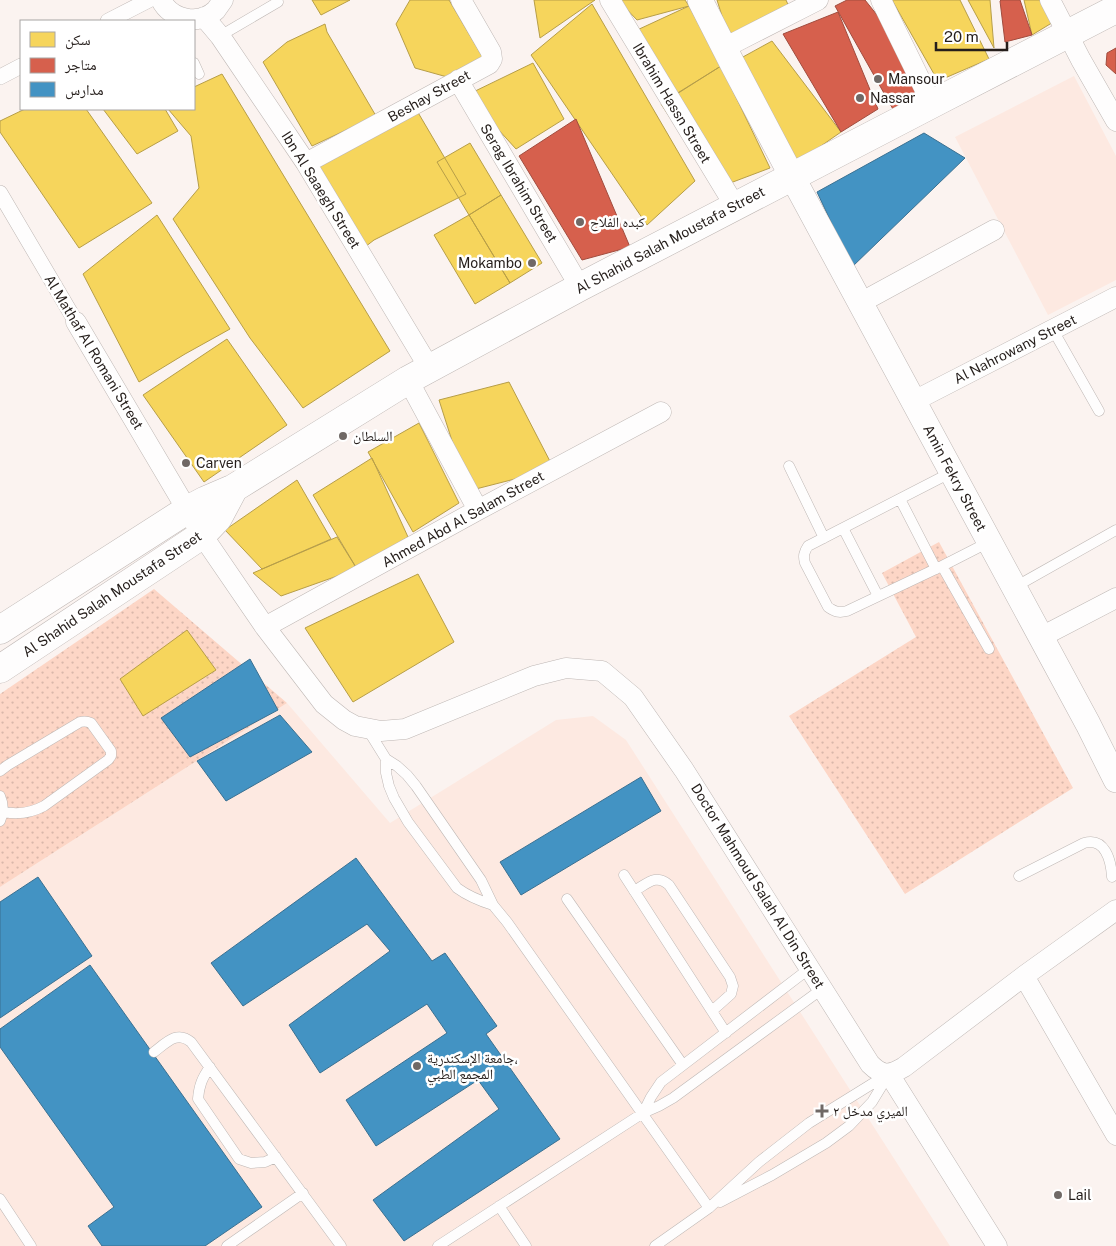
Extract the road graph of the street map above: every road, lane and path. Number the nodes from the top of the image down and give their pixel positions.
1 (149, 0) edge
2 (161, 0) edge
3 (223, 0) edge
4 (461, 0) edge
5 (610, 0) edge
6 (700, 0) edge
7 (818, 0) edge
8 (881, 0) edge
9 (1050, 0) edge
10 (278, 2) dead end
11 (1116, 10) edge
12 (204, 17) junction
13 (176, 19) edge
14 (110, 20) edge
15 (1068, 34) junction
16 (220, 36) junction
17 (724, 48) junction
18 (1081, 60) junction
19 (195, 65) edge
20 (20, 67) edge
21 (199, 74) dead end
22 (0, 78) edge
23 (458, 80) junction
24 (1116, 93) edge
25 (932, 104) junction
26 (1116, 121) edge
27 (306, 163) junction
28 (792, 177) junction
29 (0, 193) edge
30 (735, 206) junction
31 (994, 230) dead end
32 (580, 287) junction
33 (1116, 297) edge
34 (860, 303) junction
35 (76, 322) joint
36 (1052, 330) junction
37 (419, 374) junction
38 (914, 401) junction
39 (1099, 411) dead end
40 (661, 412) dead end
41 (789, 466) dead end
42 (952, 472) junction
43 (234, 488) junction
44 (900, 499) junction
45 (187, 510) junction
46 (478, 510) junction
47 (843, 528) junction
48 (1116, 530) edge
49 (202, 535) junction
50 (824, 538) junction
51 (989, 542) junction
52 (939, 567) junction
53 (1014, 588) junction
54 (878, 596) junction
55 (1116, 598) edge
56 (265, 627) junction
57 (0, 630) edge
58 (1041, 637) junction
59 (989, 649) dead end
60 (0, 669) edge
61 (367, 728) junction
62 (386, 759) junction
63 (0, 772) edge
64 (1116, 780) edge
65 (0, 796) edge
66 (2, 817) edge
67 (1113, 858) edge
68 (624, 876) dead end
69 (1019, 876) dead end
70 (1112, 878) dead end
71 (634, 891) junction
72 (568, 899) dead end
73 (493, 905) junction
74 (1116, 910) edge
75 (810, 968) junction
76 (1024, 976) junction
77 (822, 988) junction
78 (712, 1011) junction
79 (726, 1033) junction
80 (154, 1052) dead end
81 (684, 1065) junction
82 (210, 1068) junction
83 (889, 1074) junction
84 (643, 1113) junction
85 (1116, 1135) edge
86 (276, 1157) junction
87 (303, 1194) junction
88 (0, 1199) edge
89 (499, 1206) junction
90 (709, 1208) junction
91 (31, 1246) edge
92 (227, 1246) edge
93 (341, 1246) edge
94 (438, 1246) edge
95 (526, 1246) edge
96 (655, 1246) edge
97 (997, 1246) edge

1 - 14 street
2 - 13 street
3 - 12 street
4 - 23 street, Beshay Street
5 - 30 street, Ibrahim Hassn Street
6 - 17 street, Amin Fekry Street
7 - 17 street
8 - 25 street
9 - 15 street
10 - 16 lane
11 - 15 main road, Al Shahid Salah Moustafa Street
12 - 13 street
12 - 16 street, Ibn Al Saaegh Street
15 - 18 street
15 - 25 main road, Al Shahid Salah Moustafa Street
16 - 27 street, Ibn Al Saaegh Street
17 - 28 street, Amin Fekry Street
18 - 24 street
18 - 26 street
19 - 21 lane
20 - 22 street
23 - 27 street, Beshay Street
23 - 32 street, Serag Ibrahim Street
25 - 28 main road, Al Shahid Salah Moustafa Street
27 - 37 street, Ibn Al Saaegh Street
28 - 30 main road, Al Shahid Salah Moustafa Street
28 - 34 street, Amin Fekry Street
29 - 35 street, Al Mathaf Al Romani Street
30 - 32 main road, Al Shahid Salah Moustafa Street
31 - 34 street
32 - 37 main road, Al Shahid Salah Moustafa Street
33 - 36 street, Al Nahrowany Street
34 - 38 street, Amin Fekry Street
35 - 45 street, Al Mathaf Al Romani Street
36 - 38 street, Al Nahrowany Street
36 - 39 lane
37 - 43 main road, Al Shahid Salah Moustafa Street
37 - 46 street, Ibn Al Saaegh Street
38 - 42 street, Amin Fekry Street
40 - 46 street, Ahmed Abd Al Salam Street
41 - 50 lane
42 - 44 lane
42 - 51 street, Amin Fekry Street
43 - 45 main road, Al Shahid Salah Moustafa Street
43 - 49 main road, Al Shahid Salah Moustafa Street
44 - 47 lane
44 - 52 lane
45 - 49 street, Al Mathaf Al Romani Street
45 - 57 main road, Al Shahid Salah Moustafa Street
46 - 56 street, Ahmed Abd Al Salam Street
47 - 50 lane
47 - 54 lane
48 - 53 lane
49 - 56 street, Al Mathaf Al Romani Street
49 - 60 main road, Al Shahid Salah Moustafa Street
50 - 54 lane
51 - 52 lane
51 - 53 street, Amin Fekry Street
52 - 54 lane
52 - 59 lane
53 - 58 street, Amin Fekry Street
55 - 58 street
56 - 61 street, Doctor Mahmoud Salah Al Din Street
58 - 64 street, Amin Fekry Street
61 - 62 lane
61 - 75 street, Doctor Mahmoud Salah Al Din Street
62 - 73 lane
62 - 73 lane
63 - 66 lane
65 - 66 lane
67 - 69 lane
67 - 70 lane
68 - 71 lane
71 - 78 lane
71 - 78 lane
72 - 81 lane
73 - 84 lane
74 - 76 street
75 - 77 street, Doctor Mahmoud Salah Al Din Street
75 - 79 lane
76 - 83 street
76 - 85 street
77 - 83 street, Doctor Mahmoud Salah Al Din Street
77 - 84 lane
78 - 79 lane
79 - 81 lane
80 - 82 lane
81 - 84 lane
82 - 86 lane
82 - 86 lane
83 - 90 lane
83 - 90 lane
83 - 97 street
84 - 89 lane
84 - 90 lane
86 - 87 lane
87 - 92 lane
87 - 93 lane
88 - 91 lane
89 - 94 lane
89 - 95 lane
90 - 96 lane

